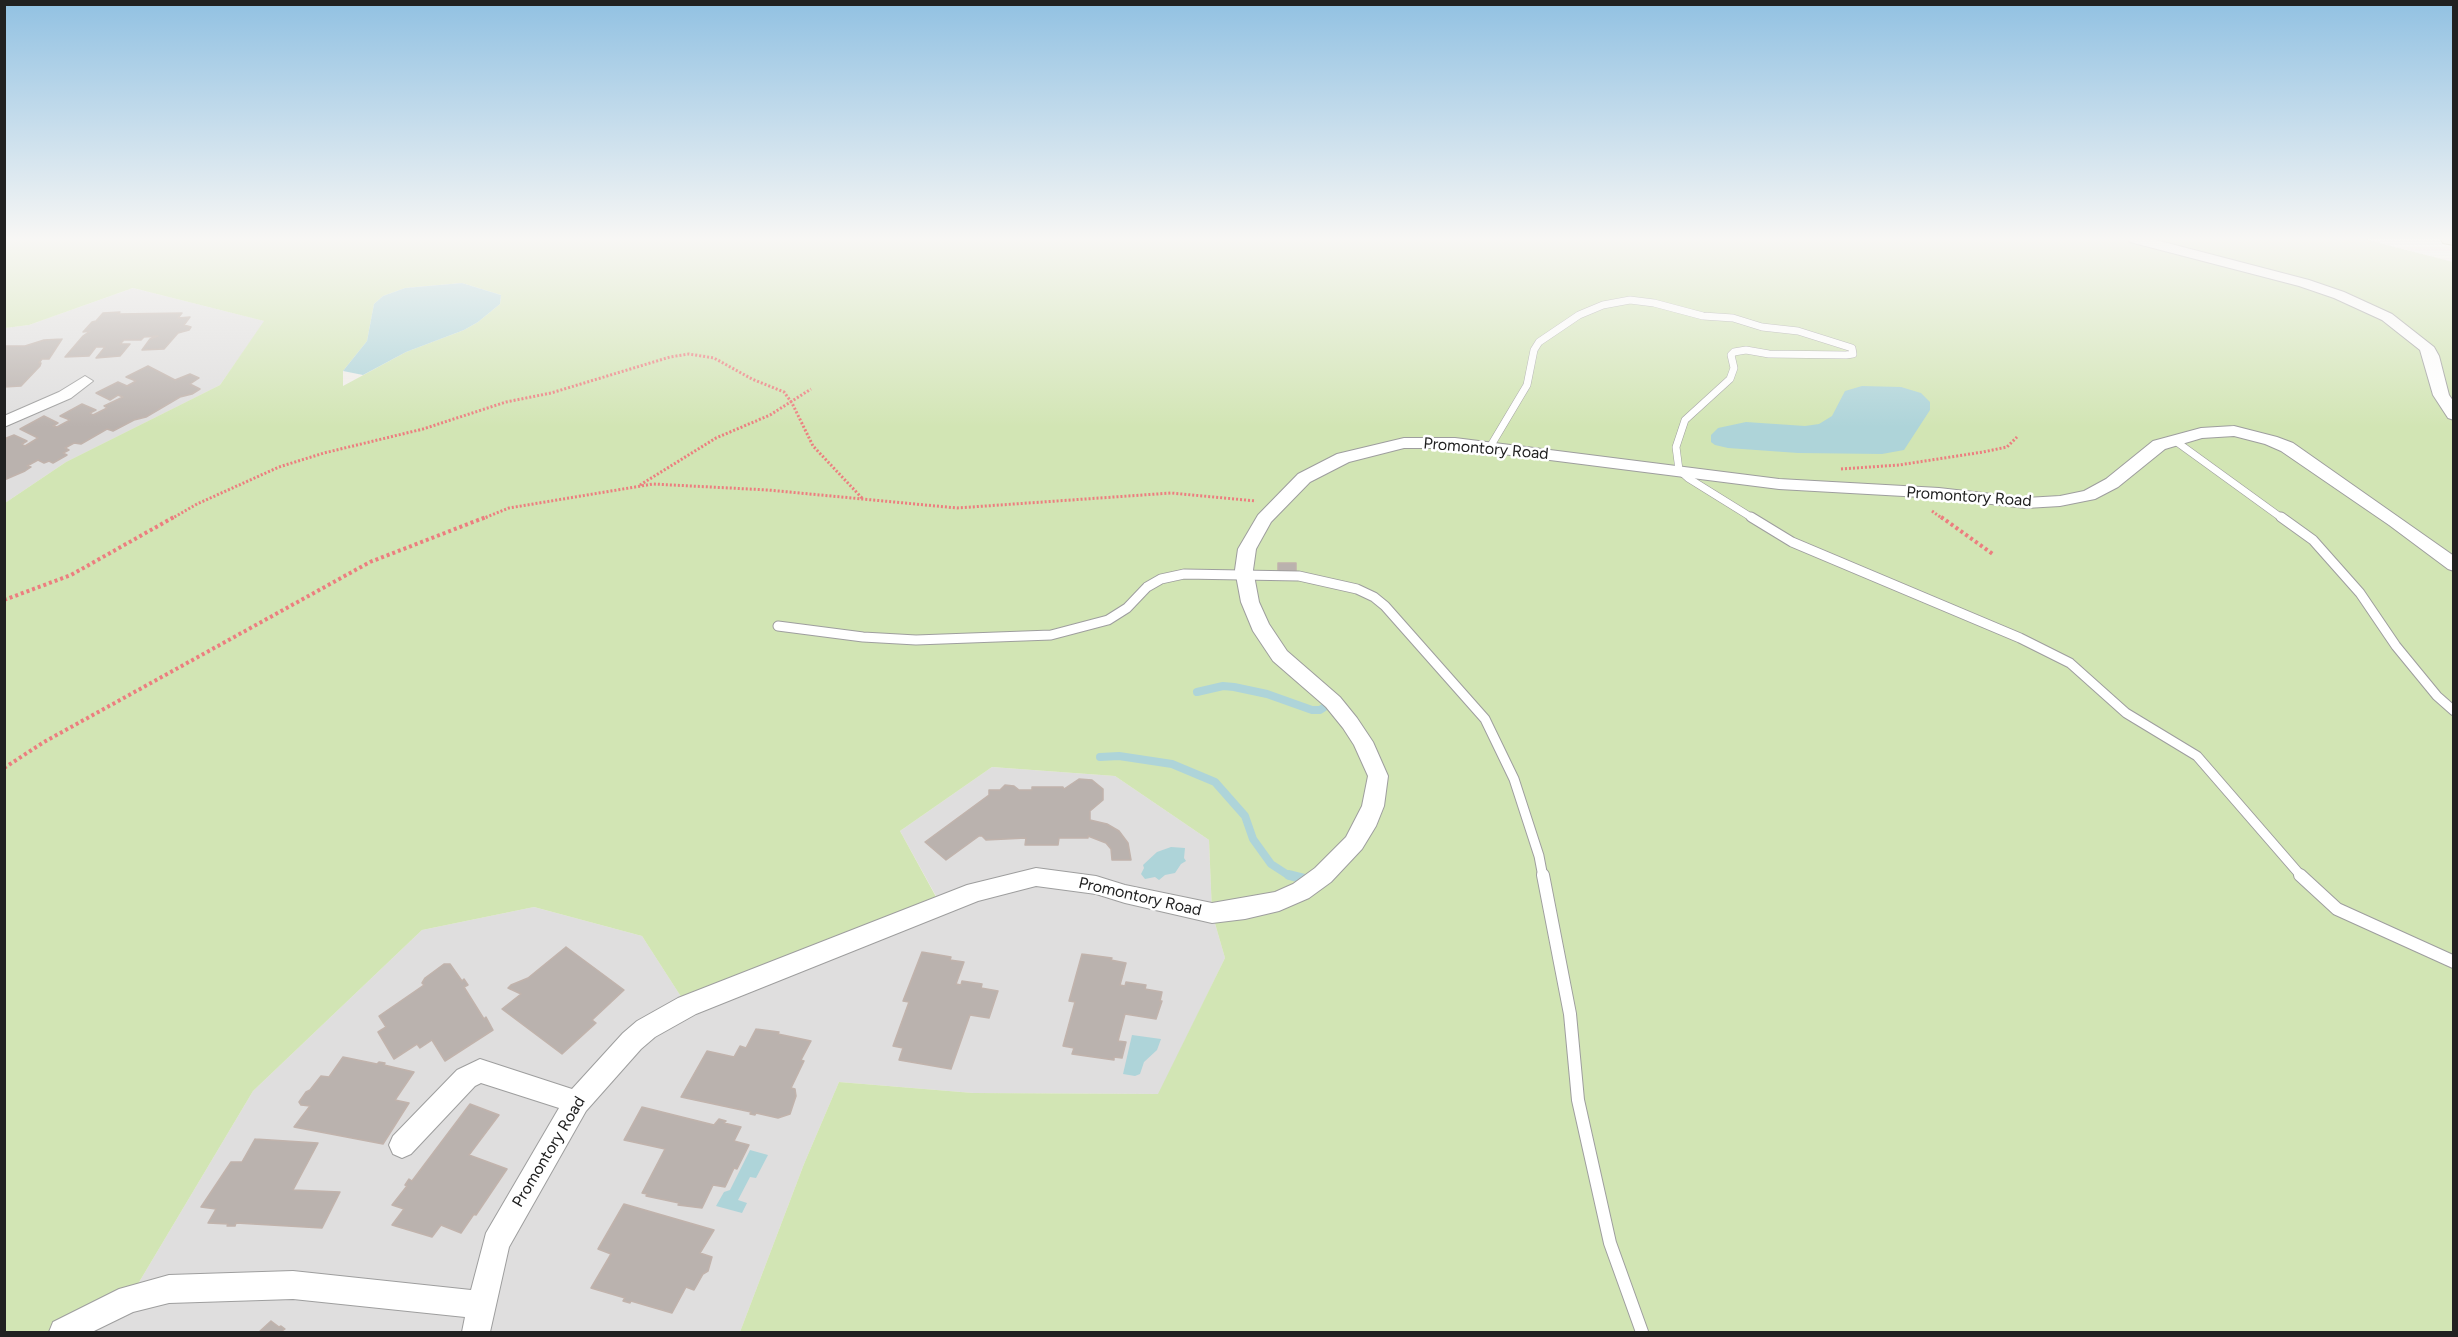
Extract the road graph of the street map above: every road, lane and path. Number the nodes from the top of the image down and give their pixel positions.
1 (1622, 301) edge
2 (1641, 301) edge
3 (2353, 301) edge
4 (85, 381) dead end
5 (811, 389) dead end
6 (791, 402) junction
7 (2454, 415) edge
8 (4, 422) edge
9 (2017, 437) dead end
10 (2174, 440) junction
11 (1490, 447) junction
12 (1678, 470) junction
13 (1831, 470) dead end
14 (638, 487) junction
15 (1914, 493) junction
16 (862, 498) junction
17 (1282, 500) junction
18 (1994, 555) dead end
19 (2454, 565) edge
20 (1244, 574) junction
21 (4, 600) edge
22 (778, 626) dead end
23 (2454, 711) edge
24 (4, 768) edge
25 (2454, 962) edge
26 (577, 1102) junction
27 (402, 1145) dead end
28 (482, 1305) junction
29 (63, 1332) edge
30 (476, 1332) edge
31 (1642, 1332) edge

1 - 11 lane
2 - 12 lane
3 - 7 street
4 - 8 street
5 - 6 path
6 - 14 path
6 - 16 path
6 - 21 path
9 - 13 path
10 - 15 street, Promontory Road
10 - 19 street, Promontory Road
10 - 23 lane
11 - 12 street, Promontory Road
11 - 17 street, Promontory Road
12 - 15 street, Promontory Road
12 - 25 lane
14 - 16 path
14 - 24 path
15 - 18 path
16 - 17 path
17 - 20 street, Promontory Road
20 - 22 lane
20 - 26 street, Promontory Road
20 - 31 lane
26 - 27 street
26 - 28 street, Promontory Road
28 - 29 street
28 - 30 street, Promontory Road

